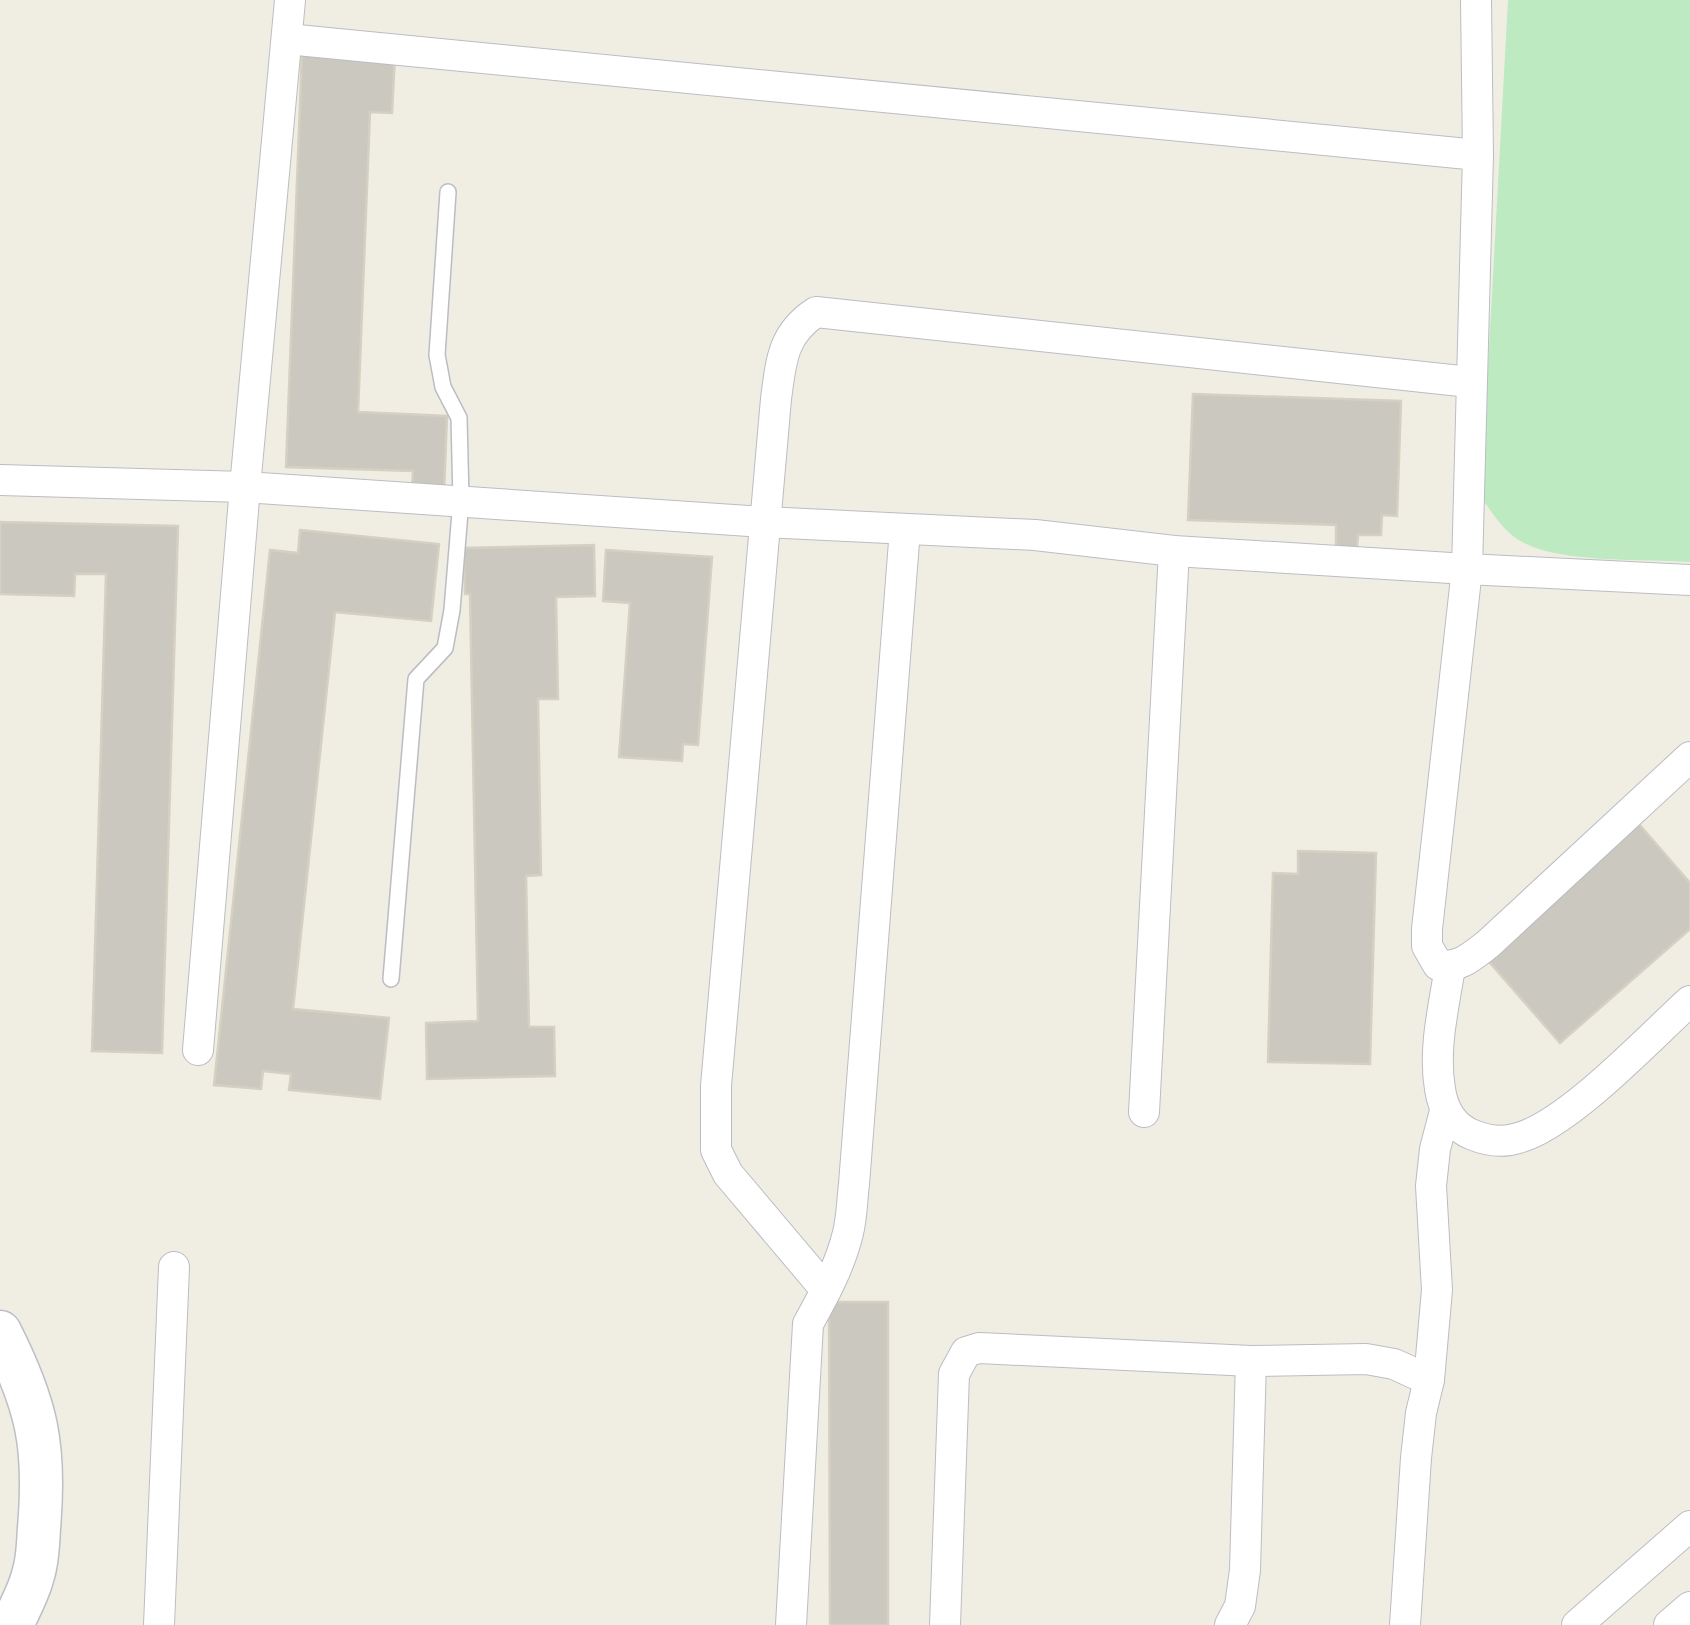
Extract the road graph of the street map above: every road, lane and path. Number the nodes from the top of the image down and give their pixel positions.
1 (1476, 0) edge
2 (286, 1) edge
3 (287, 39) junction
4 (1478, 155) junction
5 (448, 192) dead end
6 (1470, 382) junction
7 (0, 480) edge
8 (245, 487) junction
9 (461, 500) junction
10 (764, 522) junction
11 (905, 529) junction
12 (1174, 550) junction
13 (1467, 569) junction
14 (1690, 580) edge
15 (1690, 757) edge
16 (1450, 967) junction
17 (390, 979) dead end
18 (1690, 1001) edge
19 (198, 1050) dead end
20 (1446, 1111) junction
21 (1144, 1112) dead end
22 (174, 1267) dead end
23 (826, 1290) junction
24 (0, 1332) edge
25 (1251, 1361) junction
26 (1429, 1380) junction
27 (1690, 1526) edge
28 (1690, 1606) edge
29 (12, 1625) edge
30 (160, 1625) edge
31 (790, 1625) edge
32 (945, 1625) edge
33 (1230, 1625) edge
34 (1405, 1625) edge
35 (1577, 1625) edge
36 (1669, 1625) edge

1 - 4 street
2 - 3 street
3 - 4 street
3 - 8 street
4 - 6 street
5 - 9 lane
6 - 10 street
6 - 13 street
7 - 8 street
8 - 9 street
8 - 19 street
9 - 10 street
9 - 17 lane
10 - 11 street
10 - 23 street
11 - 12 street
11 - 23 street
12 - 13 street
12 - 21 street
13 - 14 street
13 - 16 street
15 - 16 street
16 - 20 street
18 - 20 street
20 - 26 street
22 - 30 street
23 - 31 street
24 - 29 street
25 - 26 street
25 - 32 street
25 - 33 street
26 - 34 street
27 - 35 street
28 - 36 street

